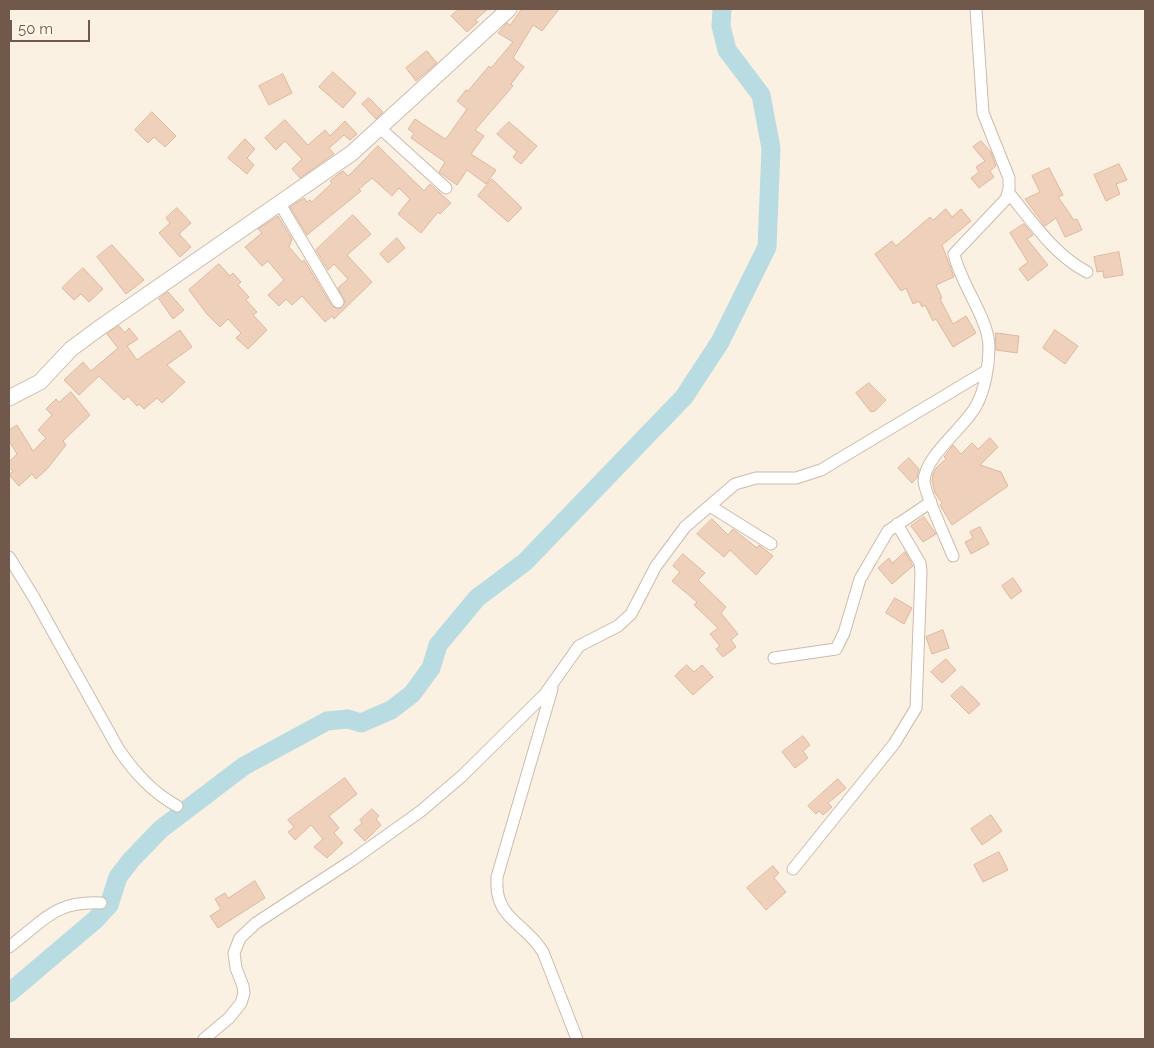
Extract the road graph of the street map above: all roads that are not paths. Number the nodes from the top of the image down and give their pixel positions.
1 (509, 9) edge
2 (976, 9) edge
3 (380, 128) junction
4 (446, 188) dead end
5 (1008, 192) junction
6 (280, 204) junction
7 (1087, 272) dead end
8 (338, 302) dead end
9 (986, 371) junction
10 (9, 398) edge
11 (931, 502) junction
12 (710, 506) junction
13 (897, 524) junction
14 (771, 544) dead end
15 (953, 556) dead end
16 (9, 557) edge
17 (774, 658) dead end
18 (555, 681) junction
19 (177, 806) dead end
20 (793, 869) dead end
21 (101, 903) dead end
22 (9, 947) edge
23 (204, 1039) edge
24 (577, 1039) edge

1 - 3 street
2 - 5 street
3 - 4 street
3 - 6 street
5 - 7 street
5 - 9 street
6 - 8 street
6 - 10 street
9 - 11 street
9 - 12 street
11 - 13 street
11 - 15 street
12 - 14 street
12 - 18 street
13 - 17 street
13 - 20 street
16 - 19 street
18 - 23 street
18 - 24 street
21 - 22 street

